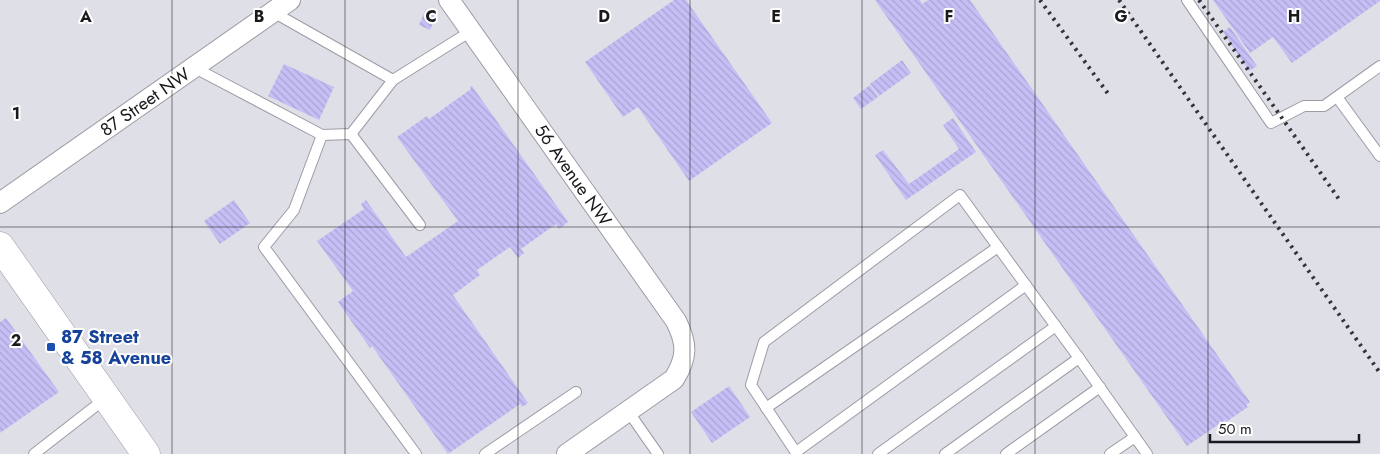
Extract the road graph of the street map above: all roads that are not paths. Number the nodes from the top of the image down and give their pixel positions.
1 (290, 0) edge
2 (449, 0) edge
3 (1187, 0) edge
4 (273, 12) junction
5 (471, 31) junction
6 (1380, 66) edge
7 (193, 67) junction
8 (393, 80) junction
9 (1336, 97) junction
10 (322, 134) junction
11 (351, 134) junction
12 (1380, 156) edge
13 (0, 203) edge
14 (420, 226) dead end
15 (998, 247) junction
16 (8, 262) edge
17 (1026, 286) junction
18 (1056, 326) junction
19 (1079, 358) junction
20 (1100, 387) junction
21 (576, 392) dead end
22 (106, 398) junction
23 (766, 408) junction
24 (628, 411) junction
25 (1135, 437) junction
26 (144, 453) edge
27 (797, 453) edge
28 (34, 454) edge
29 (416, 454) edge
30 (486, 454) edge
31 (568, 454) edge
32 (658, 454) edge
33 (878, 454) edge
34 (945, 454) edge
35 (1006, 454) edge
36 (1110, 454) edge
37 (1147, 454) edge

1 - 4 street, 87 Street NW
2 - 5 street, 56 Avenue NW
3 - 9 lane
4 - 7 street, 87 Street NW
4 - 8 lane
5 - 8 lane
5 - 24 street, 56 Avenue NW
6 - 9 lane
7 - 10 lane
7 - 13 street, 87 Street NW
8 - 11 lane
9 - 12 lane
10 - 11 lane
10 - 29 lane
11 - 14 lane
15 - 17 lane
15 - 23 lane
15 - 23 lane
16 - 22 street
17 - 18 lane
17 - 27 lane
18 - 19 lane
18 - 33 lane
19 - 20 lane
19 - 34 lane
20 - 25 lane
20 - 35 lane
21 - 30 lane
22 - 26 street
22 - 28 lane
23 - 27 lane
24 - 31 street
24 - 32 lane
25 - 36 lane
25 - 37 lane

